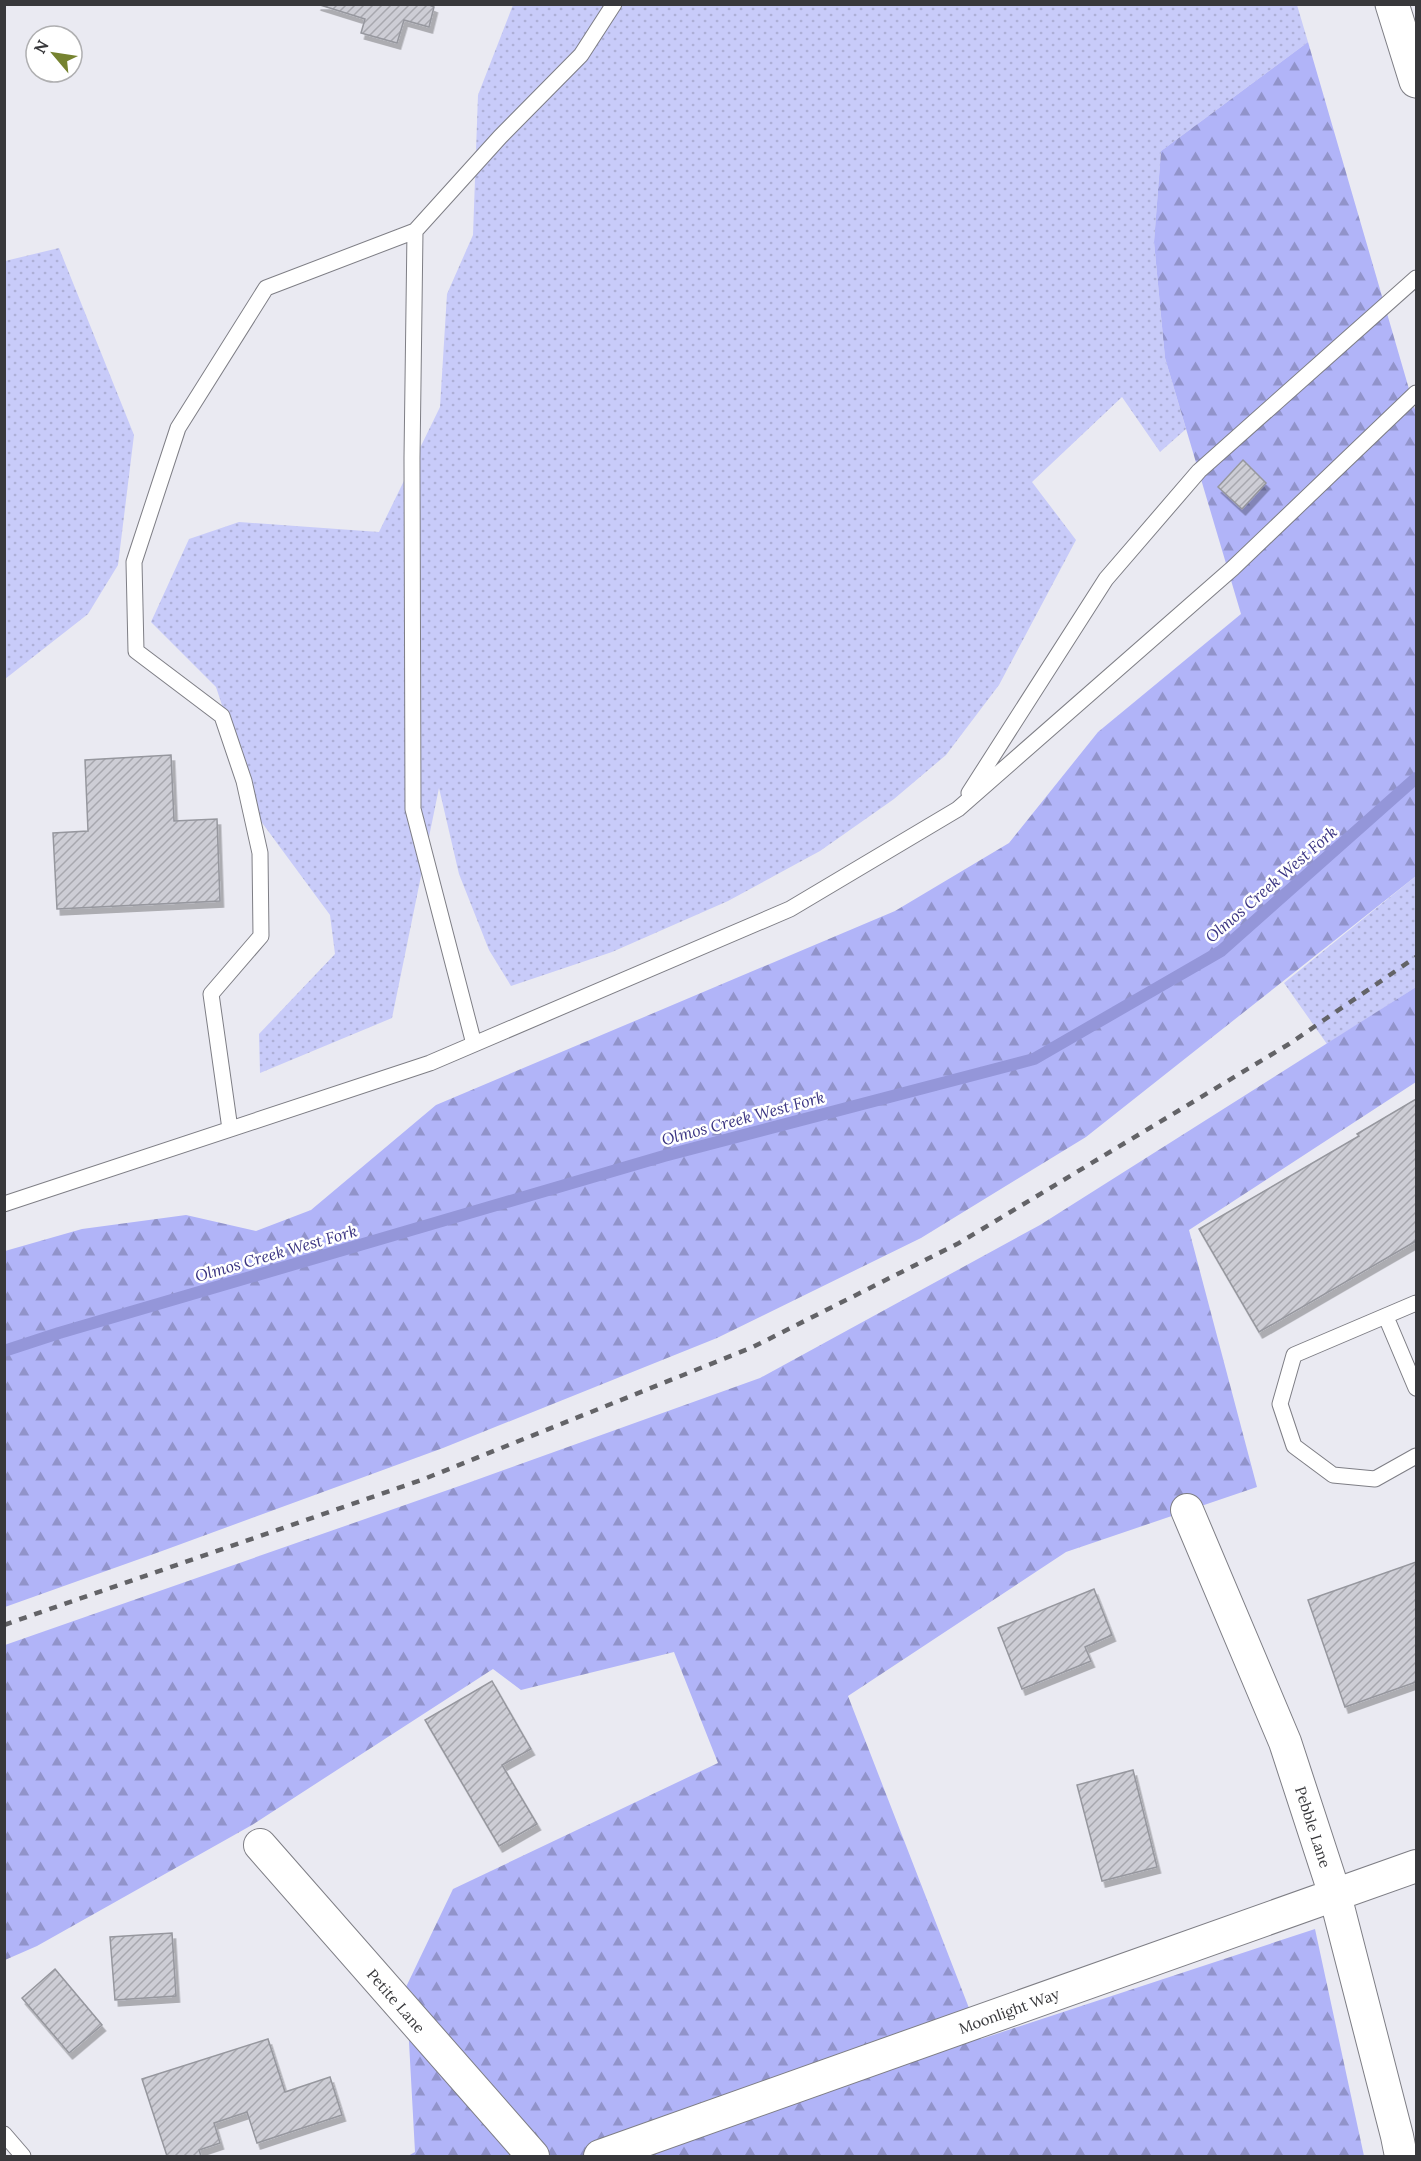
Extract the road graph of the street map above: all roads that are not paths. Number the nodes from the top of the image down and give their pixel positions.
1 (614, 4) edge
2 (1392, 4) edge
3 (1416, 81) edge
4 (415, 231) junction
5 (1416, 278) edge
6 (1416, 393) edge
7 (958, 809) junction
8 (474, 1044) junction
9 (230, 1129) junction
10 (4, 1204) edge
11 (1416, 1304) edge
12 (1386, 1317) junction
13 (1416, 1388) edge
14 (1416, 1456) edge
15 (1187, 1510) dead end
16 (260, 1845) dead end
17 (1416, 1869) edge
18 (1335, 1895) junction
19 (4, 2134) edge
20 (23, 2157) edge
21 (533, 2157) edge
22 (600, 2157) edge
23 (1401, 2157) edge

1 - 4 lane
2 - 3 main road
4 - 8 lane
4 - 9 lane
5 - 7 lane
6 - 7 lane
7 - 8 lane
8 - 9 lane
9 - 10 lane
11 - 12 lane
12 - 13 lane
12 - 14 lane
15 - 18 street, Pebble Lane
16 - 21 street, Petite Lane
17 - 18 street, Moonlight Way
18 - 22 street, Moonlight Way
18 - 23 street, Pebble Lane
19 - 20 lane

